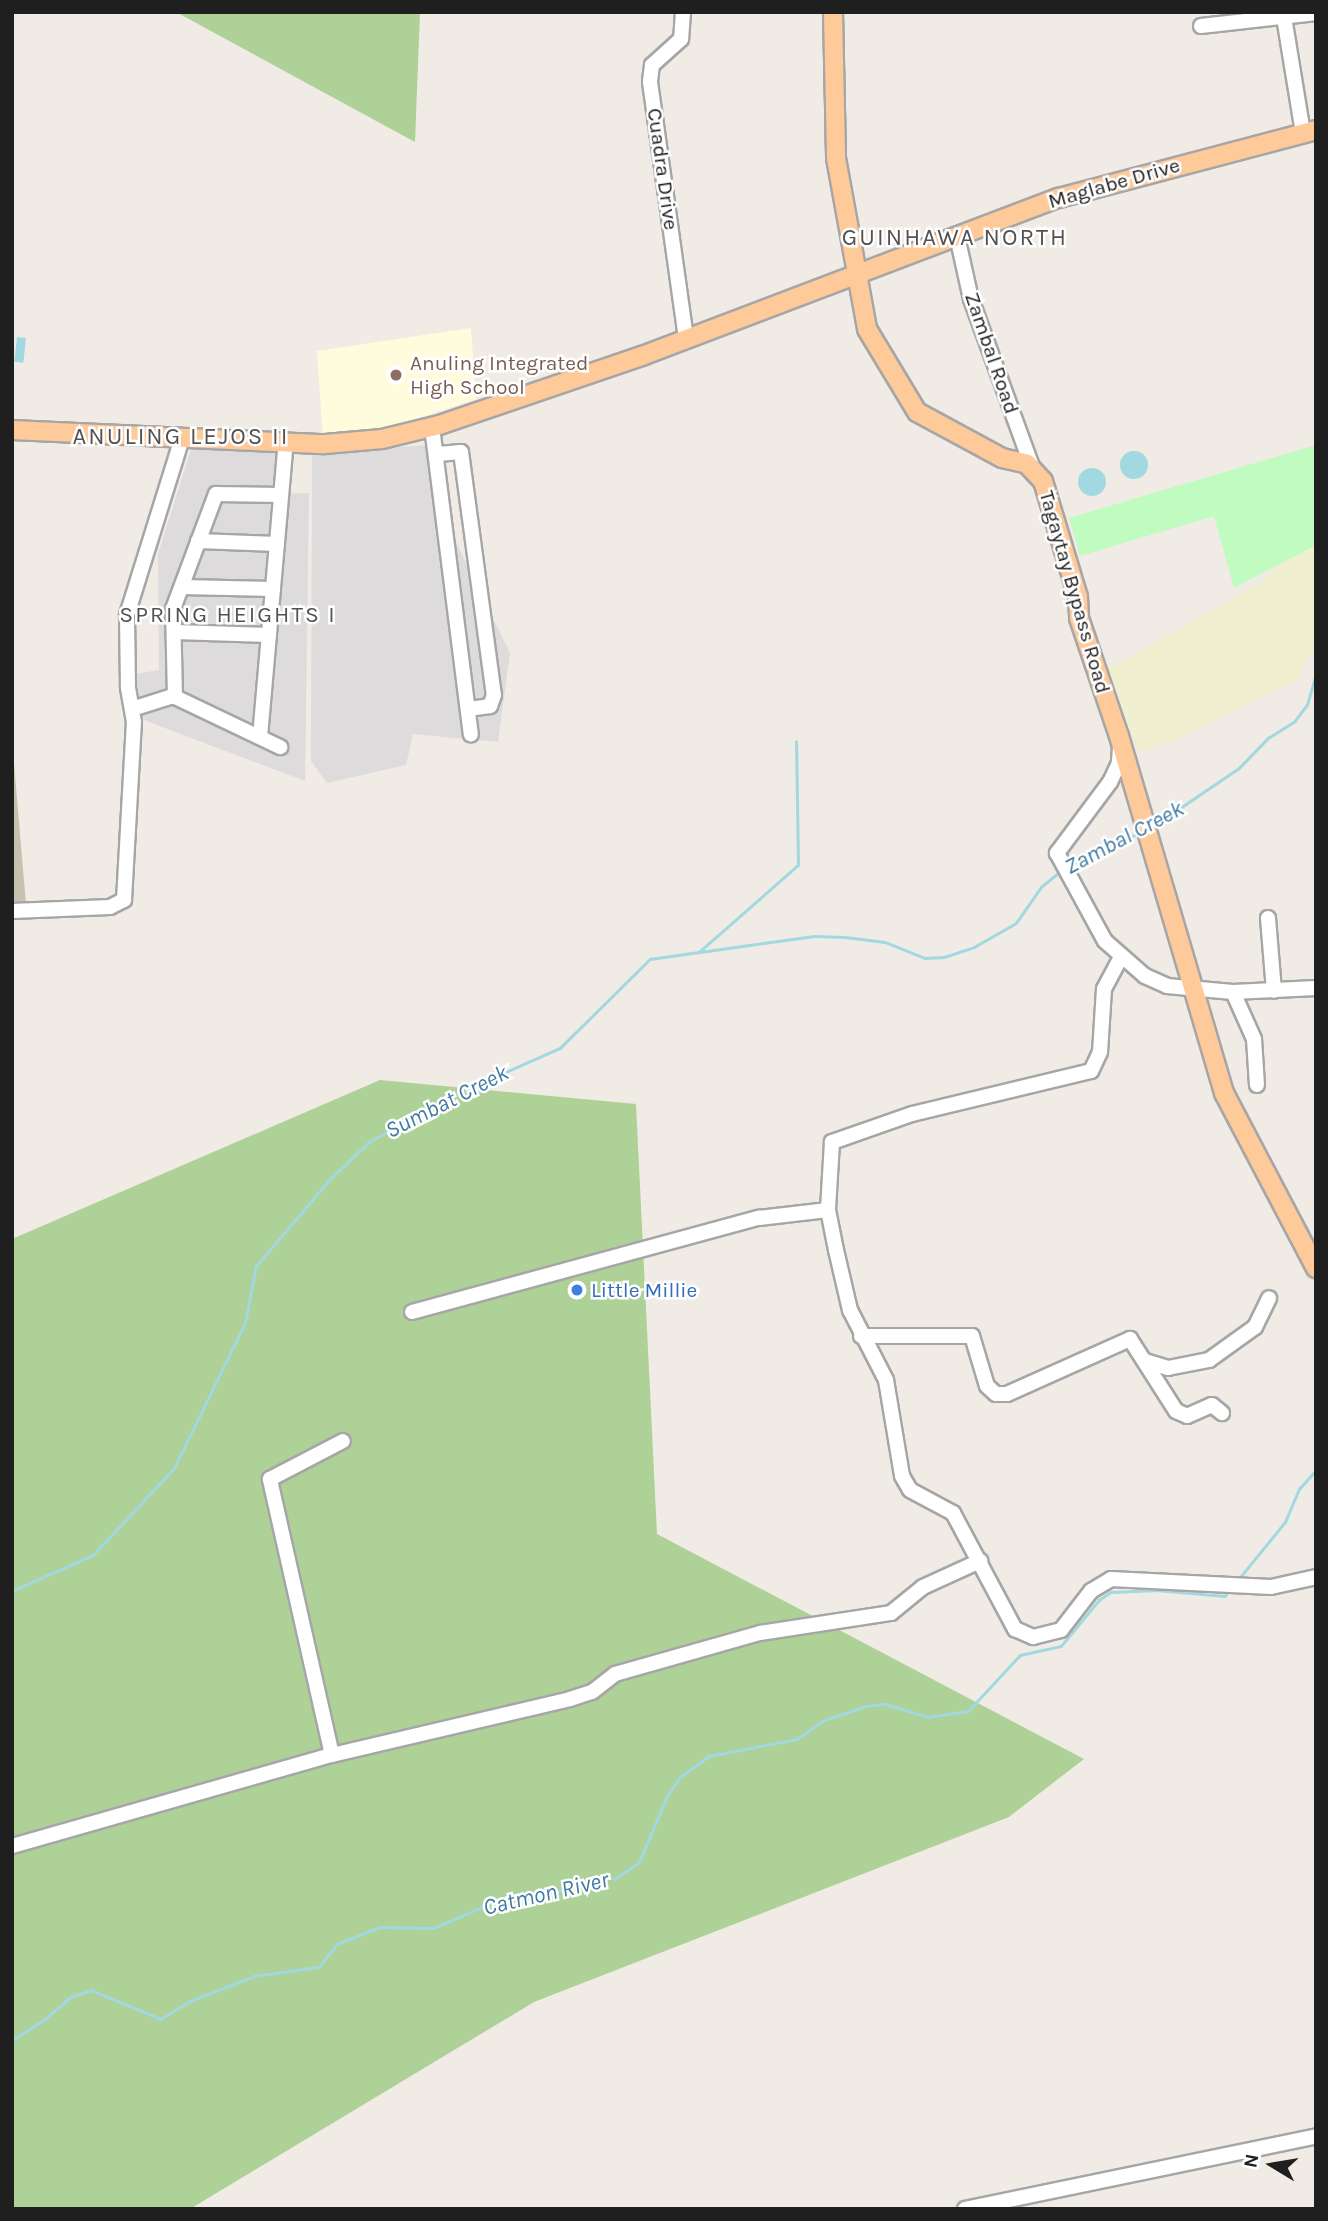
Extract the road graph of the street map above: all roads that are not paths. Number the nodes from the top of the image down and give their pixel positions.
1 (683, 12) edge
2 (833, 12) edge
3 (1316, 13) edge
4 (1284, 18) junction
5 (1201, 26) dead end
6 (1310, 132) edge
7 (957, 236) junction
8 (854, 273) junction
9 (686, 339) junction
10 (432, 427) junction
11 (12, 430) edge
12 (182, 438) junction
13 (286, 441) junction
14 (438, 454) junction
15 (1032, 467) junction
16 (281, 495) junction
17 (198, 541) junction
18 (277, 544) junction
19 (478, 579) junction
20 (453, 583) junction
21 (181, 587) junction
22 (273, 589) junction
23 (174, 632) junction
24 (269, 635) junction
25 (174, 697) junction
26 (132, 709) junction
27 (468, 709) junction
28 (471, 735) dead end
29 (1119, 736) junction
30 (260, 737) junction
31 (280, 747) dead end
32 (12, 911) edge
33 (1268, 918) dead end
34 (1121, 957) junction
35 (1316, 988) edge
36 (1195, 989) junction
37 (1274, 991) junction
38 (1233, 992) junction
39 (1257, 1085) dead end
40 (828, 1210) junction
41 (1316, 1268) edge
42 (1269, 1298) dead end
43 (412, 1312) dead end
44 (860, 1336) junction
45 (1145, 1361) junction
46 (1222, 1413) dead end
47 (343, 1441) dead end
48 (980, 1562) junction
49 (1316, 1577) edge
50 (332, 1755) junction
51 (12, 1846) edge
52 (1316, 2136) edge
53 (965, 2209) edge

1 - 9 street, Cuadra Drive
2 - 8 main road, Tagaytay Bypass Road
3 - 4 street
4 - 5 street
4 - 6 street
6 - 7 main road, Maglabe Drive
7 - 8 main road, Maglabe Drive
7 - 15 street, Zambal Road
8 - 9 main road, Maglabe Drive
8 - 15 main road, Tagaytay Bypass Road
9 - 10 main road, Maglabe Drive
10 - 13 main road, Maglabe Drive
10 - 14 street
11 - 12 main road, Maglabe Drive
12 - 13 main road, Maglabe Drive
12 - 26 street
13 - 16 street
14 - 19 street
14 - 20 street
15 - 29 main road, Tagaytay Bypass Road
16 - 17 street
16 - 18 street
17 - 18 street
17 - 21 street
18 - 22 street
19 - 20 street
19 - 27 street
20 - 27 street
21 - 22 street
21 - 23 street
22 - 24 street
23 - 24 street
23 - 25 street
24 - 30 street
25 - 26 street
25 - 30 street
26 - 32 street
27 - 28 street
29 - 34 street
29 - 36 main road, Tagaytay Bypass Road
30 - 31 street
33 - 37 street
34 - 36 street
34 - 40 street
35 - 37 street
36 - 38 street
36 - 41 main road, Tagaytay Bypass Road
37 - 38 street
38 - 39 street
40 - 43 street
40 - 44 street
42 - 45 street
44 - 45 street
44 - 48 street
45 - 46 street
47 - 50 street
48 - 49 street
48 - 50 street
50 - 51 street
52 - 53 street

